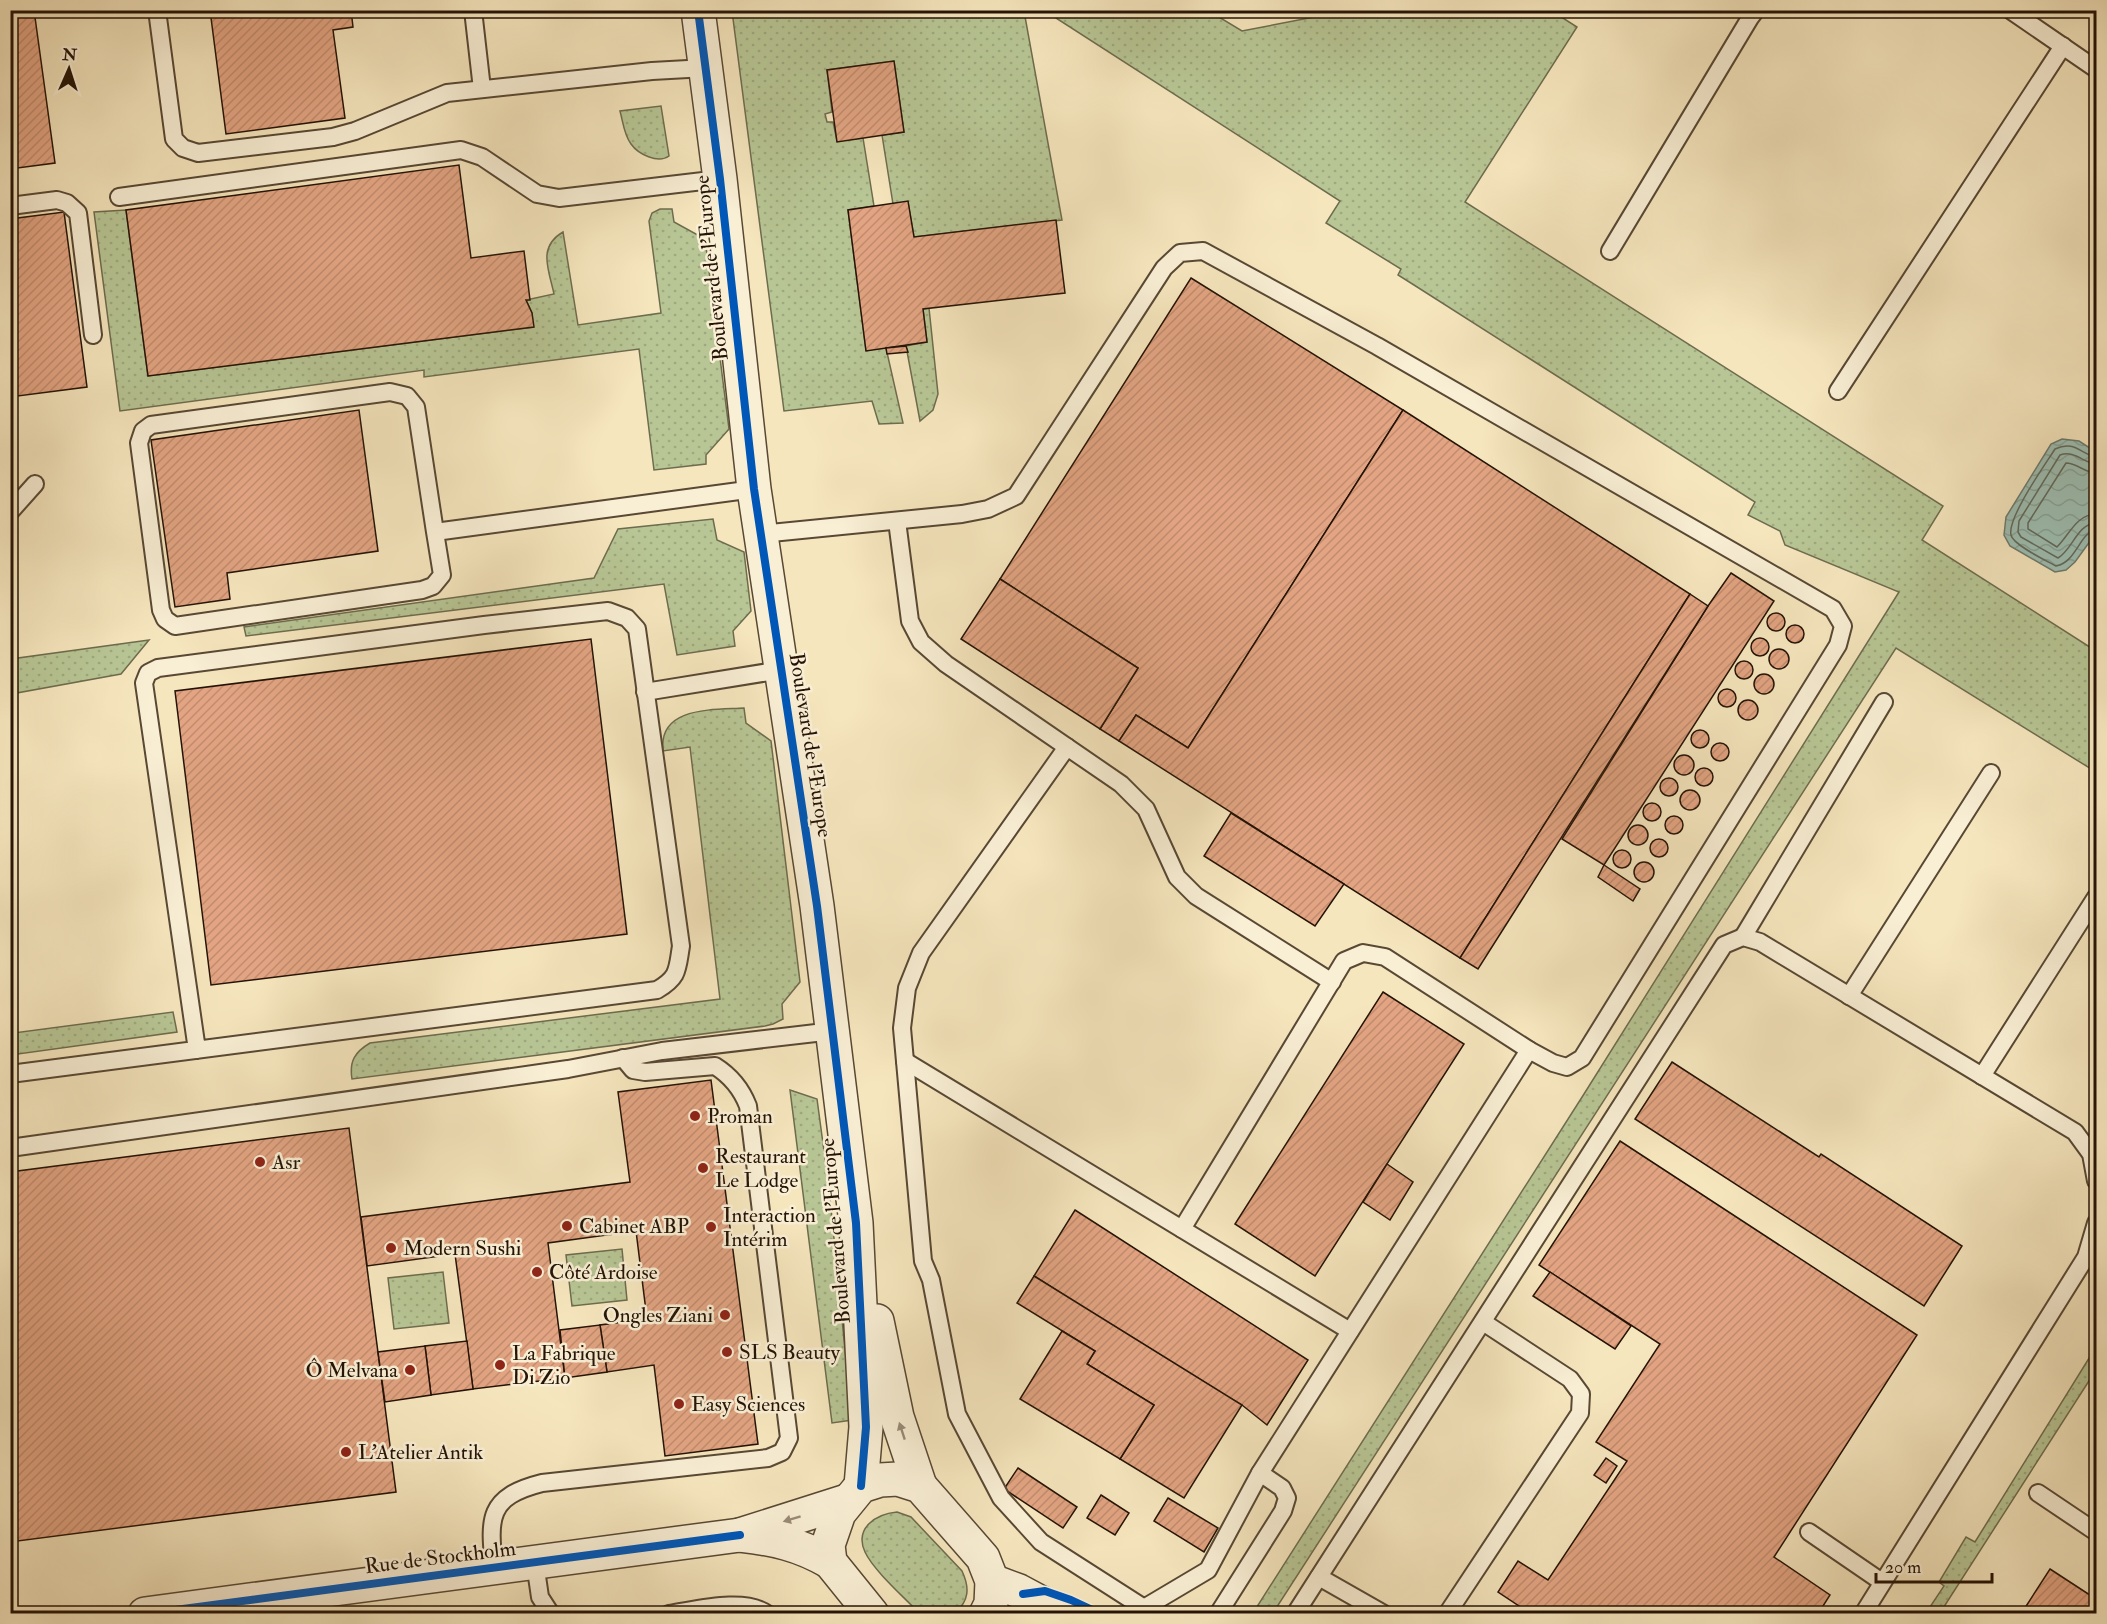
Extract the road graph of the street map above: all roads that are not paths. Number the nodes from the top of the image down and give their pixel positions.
1 (157, 10) edge
2 (473, 10) edge
3 (698, 10) edge
4 (1756, 10) edge
5 (2010, 10) edge
6 (2063, 46) junction
7 (706, 68) junction
8 (2097, 69) edge
9 (482, 89) junction
10 (720, 179) junction
11 (119, 197) dead end
12 (10, 207) edge
13 (1610, 251) dead end
14 (93, 335) dead end
15 (1838, 391) dead end
16 (35, 484) dead end
17 (754, 489) junction
18 (10, 512) edge
19 (897, 520) junction
20 (435, 532) junction
21 (760, 534) junction
22 (781, 670) junction
23 (645, 692) junction
24 (1884, 702) dead end
25 (1067, 747) junction
26 (1990, 773) dead end
27 (2097, 897) edge
28 (1743, 937) junction
29 (1332, 982) junction
30 (1849, 996) junction
31 (833, 1031) junction
32 (197, 1050) junction
33 (1529, 1050) junction
34 (623, 1058) junction
35 (905, 1061) junction
36 (10, 1074) edge
37 (1982, 1076) junction
38 (10, 1148) edge
39 (2094, 1150) edge
40 (2097, 1181) edge
41 (856, 1223) junction
42 (2097, 1223) edge
43 (1182, 1229) junction
44 (1483, 1322) junction
45 (1350, 1331) junction
46 (1260, 1473) junction
47 (920, 1486) junction
48 (854, 1493) junction
49 (2038, 1493) dead end
50 (1809, 1532) dead end
51 (2097, 1532) edge
52 (740, 1535) junction
53 (830, 1562) junction
54 (535, 1563) junction
55 (494, 1568) junction
56 (1319, 1577) junction
57 (992, 1581) junction
58 (1882, 1582) junction
59 (257, 1606) edge
60 (145, 1614) edge
61 (551, 1614) edge
62 (669, 1614) edge
63 (767, 1614) edge
64 (872, 1614) edge
65 (986, 1614) edge
66 (1062, 1614) edge
67 (1218, 1614) edge
68 (1295, 1614) edge
69 (1384, 1614) edge
70 (1447, 1614) edge
71 (1863, 1614) edge

1 - 9 lane
2 - 9 lane
3 - 7 street, Boulevard de l'Europe
4 - 13 lane
5 - 6 lane
6 - 8 lane
6 - 15 lane
7 - 9 lane
7 - 10 street, Boulevard de l'Europe
10 - 11 lane
10 - 17 street, Boulevard de l'Europe
12 - 14 lane
16 - 18 lane
17 - 20 lane
17 - 21 street, Boulevard de l'Europe
19 - 21 lane
19 - 25 lane
19 - 33 lane
20 - 20 lane
21 - 22 street, Boulevard de l'Europe
22 - 23 lane
22 - 31 street, Boulevard de l'Europe
23 - 32 lane
23 - 32 lane
24 - 28 lane
25 - 29 lane
25 - 35 lane
26 - 30 lane
27 - 37 lane
28 - 30 lane
28 - 44 lane
29 - 33 lane
29 - 43 lane
30 - 37 lane
31 - 34 lane
31 - 41 street, Boulevard de l'Europe
32 - 36 lane
33 - 45 lane
34 - 38 lane
34 - 55 lane
35 - 43 lane
35 - 46 lane
37 - 39 lane
39 - 40 lane
47 -> 41 street, Boulevard de l'Europe
41 - 48 street, Boulevard de l'Europe
42 - 58 lane
43 - 45 lane
44 - 56 lane
44 - 70 lane
45 - 46 lane
46 - 67 lane
47 - 48 street, Rue de Stockholm
47 - 57 street
48 -> 52 street, Rue de Stockholm
48 - 53 street
49 - 51 lane
50 - 58 lane
52 - 53 street, Rue de Stockholm
52 - 54 street, Rue de Stockholm
53 - 64 street
54 - 55 street, Rue de Stockholm
54 - 61 lane
55 - 59 street, Rue de Stockholm
56 - 68 lane
56 - 69 lane
57 - 65 street
57 - 66 street
58 - 71 lane
59 - 60 street, Rue de Stockholm
62 - 63 lane

